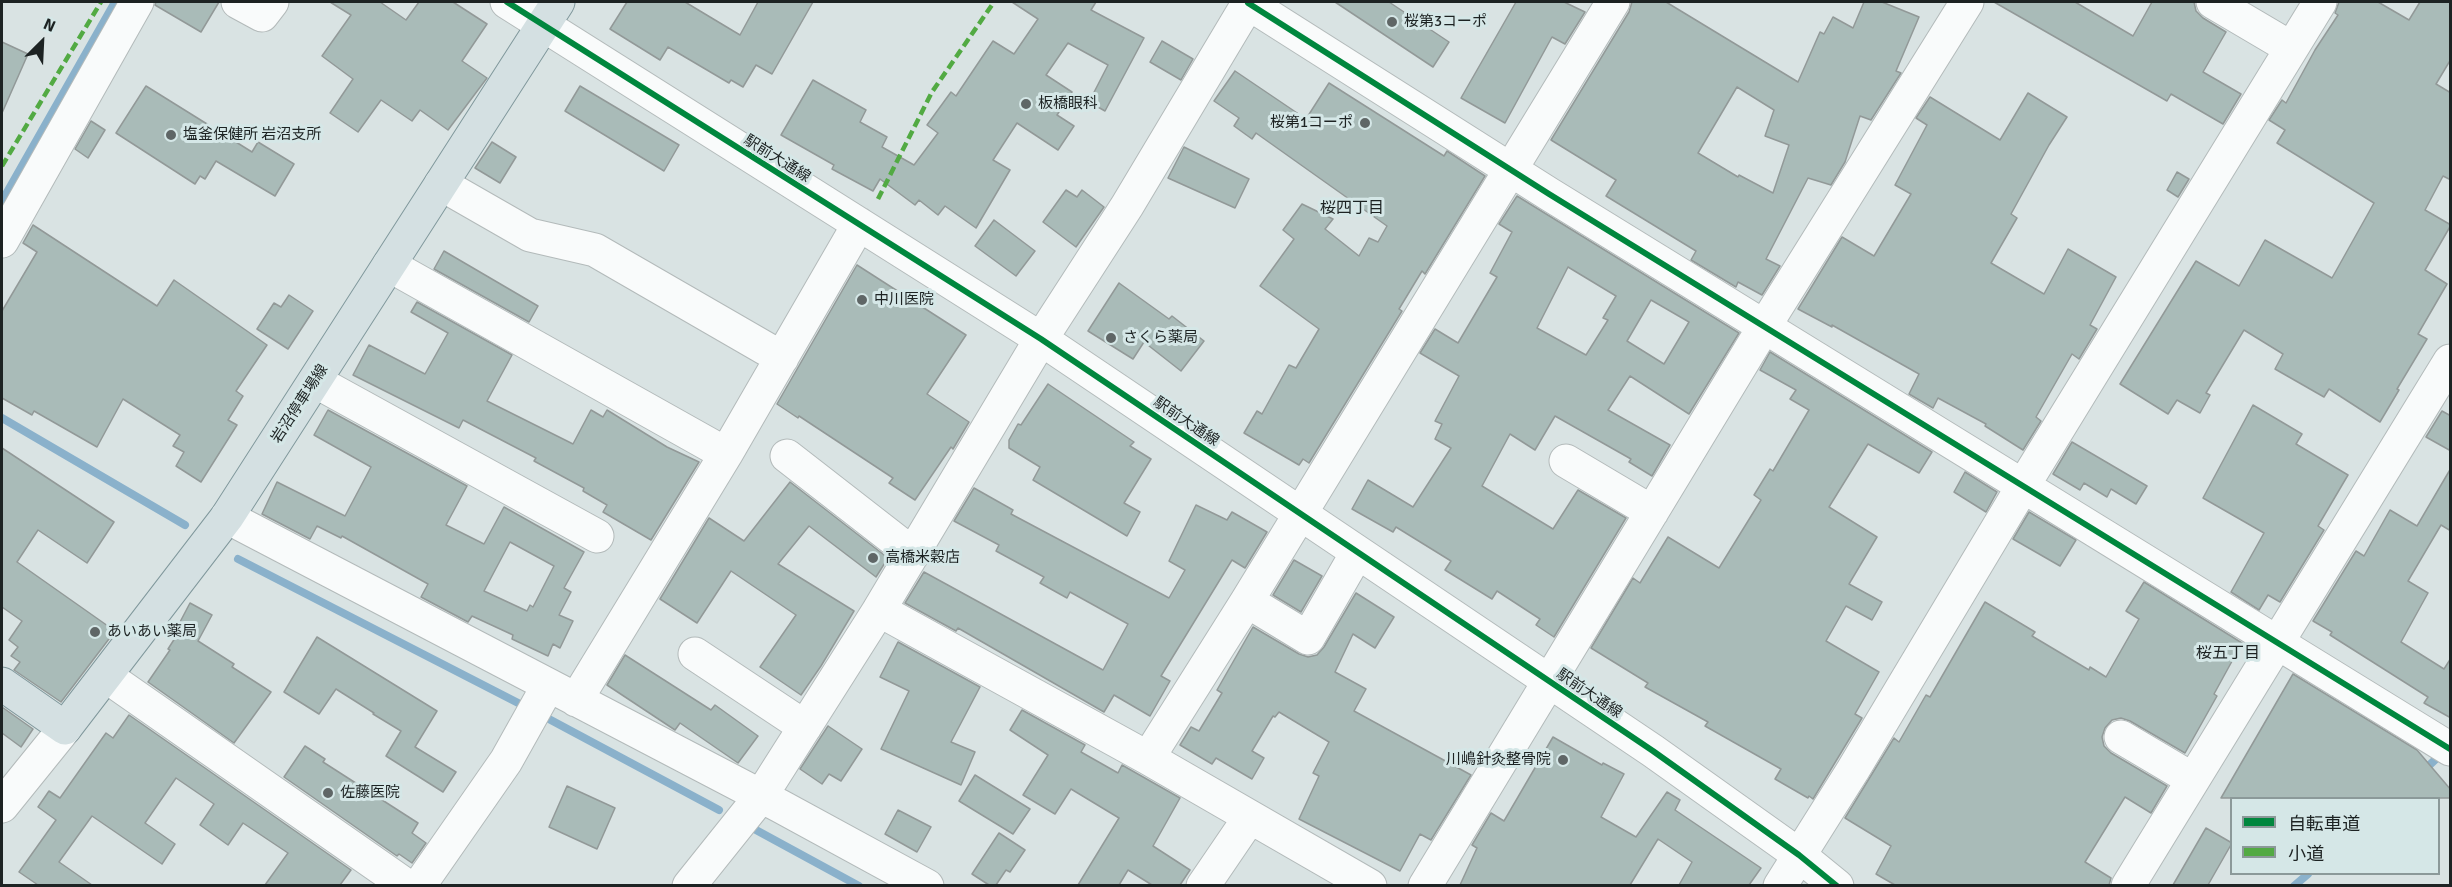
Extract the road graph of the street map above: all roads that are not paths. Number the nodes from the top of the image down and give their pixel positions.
1 (138, 2) edge
2 (238, 2) edge
3 (272, 2) edge
4 (507, 2) edge
5 (1249, 2) edge
6 (1613, 2) edge
7 (1967, 2) edge
8 (2213, 2) edge
9 (2320, 2) edge
10 (551, 14) edge
11 (2291, 48) junction
12 (1509, 170) junction
13 (441, 184) junction
14 (859, 224) junction
15 (2, 240) edge
16 (389, 265) junction
17 (1764, 327) junction
18 (1041, 339) junction
19 (782, 358) junction
20 (2451, 361) edge
21 (315, 381) junction
22 (726, 454) junction
23 (787, 456) dead end
24 (1566, 461) dead end
25 (2023, 486) junction
26 (1652, 512) junction
27 (1300, 513) junction
28 (227, 517) junction
29 (597, 536) dead end
30 (1357, 553) junction
31 (913, 554) junction
32 (1247, 601) junction
33 (879, 610) junction
34 (2277, 640) junction
35 (695, 654) dead end
36 (106, 676) junction
37 (1550, 682) junction
38 (2, 684) edge
39 (562, 693) junction
40 (805, 727) junction
41 (65, 729) junction
42 (2121, 737) dead end
43 (2451, 748) edge
44 (1148, 758) junction
45 (2192, 780) junction
46 (761, 796) junction
47 (2, 806) edge
48 (1250, 817) junction
49 (1799, 855) junction
50 (407, 885) edge
51 (419, 885) edge
52 (689, 885) edge
53 (927, 885) edge
54 (1203, 885) edge
55 (1370, 885) edge
56 (1425, 885) edge
57 (1780, 885) edge
58 (1837, 885) edge
59 (2128, 885) edge

1 - 15 street
2 - 3 street
4 - 10 street, 駅前大通線
5 - 12 street
5 - 18 street
6 - 12 street
7 - 17 street
8 - 11 street
9 - 11 street
10 - 13 main road, 岩沼停車場線
10 - 14 street, 駅前大通線
11 - 25 street
12 - 17 street
12 - 27 street
13 - 16 main road, 岩沼停車場線
13 - 19 street
14 - 18 street, 駅前大通線
14 - 19 street
16 - 21 main road, 岩沼停車場線
16 - 22 street
17 - 25 street
17 - 26 street
18 - 27 street, 駅前大通線
18 - 31 street
19 - 22 street
20 - 34 street
21 - 28 main road, 岩沼停車場線
21 - 29 street
22 - 39 street
23 - 31 street
24 - 26 street
25 - 34 street
25 - 49 street
26 - 37 street
27 - 30 street, 駅前大通線
27 - 32 street
28 - 36 main road, 岩沼停車場線
28 - 39 street
30 - 32 street
30 - 37 street, 駅前大通線
31 - 33 street
32 - 44 street
33 - 40 street
33 - 44 street
34 - 43 street
34 - 45 street
35 - 40 street
36 - 41 main road, 岩沼停車場線
36 - 50 street
37 - 49 street, 駅前大通線
37 - 56 street
38 - 41 main road
39 - 46 street
39 - 51 street
40 - 46 street
41 - 47 street
42 - 45 street
44 - 48 street
45 - 59 street
46 - 52 street
46 - 53 street
48 - 54 street
48 - 55 street
49 - 57 street
49 - 58 street, 駅前大通線

